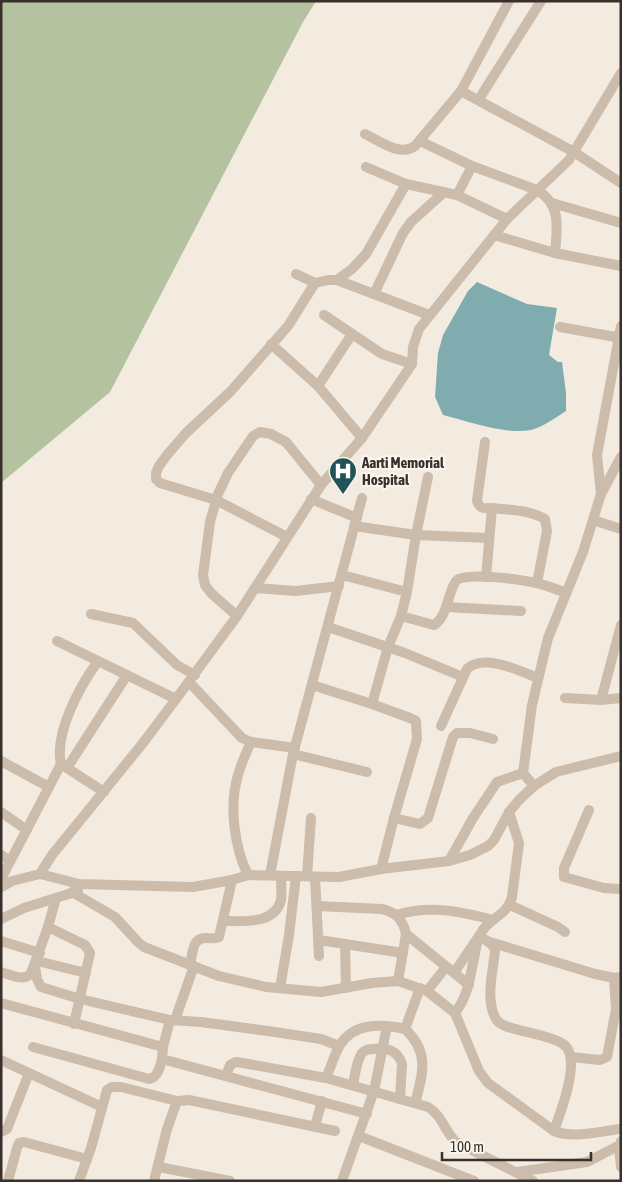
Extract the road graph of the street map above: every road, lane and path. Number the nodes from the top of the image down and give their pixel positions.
1 (509, 1) edge
2 (541, 1) edge
3 (621, 73) edge
4 (461, 91) junction
5 (479, 99) junction
6 (365, 134) dead end
7 (420, 141) junction
8 (574, 152) junction
9 (472, 166) junction
10 (366, 167) dead end
11 (621, 183) edge
12 (406, 184) junction
13 (537, 190) junction
14 (443, 192) junction
15 (457, 195) junction
16 (552, 203) junction
17 (507, 219) junction
18 (621, 223) edge
19 (494, 235) junction
20 (555, 253) junction
21 (621, 266) edge
22 (296, 274) dead end
23 (338, 280) junction
24 (315, 283) junction
25 (374, 294) junction
26 (324, 315) dead end
27 (429, 315) junction
28 (560, 326) dead end
29 (621, 326) edge
30 (352, 334) junction
31 (620, 338) edge
32 (270, 344) junction
33 (412, 364) junction
34 (318, 386) junction
35 (362, 438) junction
36 (485, 442) dead end
37 (621, 457) edge
38 (428, 477) dead end
39 (320, 485) junction
40 (601, 494) junction
41 (362, 498) dead end
42 (311, 499) junction
43 (216, 500) junction
44 (492, 508) junction
45 (592, 520) junction
46 (356, 522) junction
47 (621, 529) edge
48 (416, 535) junction
49 (287, 537) junction
50 (490, 538) junction
51 (342, 575) junction
52 (486, 577) junction
53 (537, 583) junction
54 (339, 586) junction
55 (255, 588) junction
56 (407, 592) junction
57 (566, 593) junction
58 (446, 607) junction
59 (521, 611) dead end
60 (90, 614) dead end
61 (237, 616) junction
62 (401, 616) junction
63 (621, 624) edge
64 (328, 627) junction
65 (57, 641) dead end
66 (388, 647) junction
67 (98, 661) junction
68 (126, 675) junction
69 (463, 677) junction
70 (192, 678) junction
71 (538, 678) junction
72 (312, 685) junction
73 (564, 698) dead end
74 (621, 698) edge
75 (176, 700) junction
76 (601, 700) junction
77 (372, 704) junction
78 (441, 726) dead end
79 (493, 740) dead end
80 (251, 742) junction
81 (294, 751) junction
82 (621, 756) edge
83 (1, 761) edge
84 (64, 766) junction
85 (367, 772) dead end
86 (523, 773) junction
87 (534, 786) junction
88 (49, 787) junction
89 (104, 792) junction
90 (589, 810) dead end
91 (1, 812) edge
92 (509, 812) junction
93 (311, 818) dead end
94 (394, 818) junction
95 (27, 830) junction
96 (1, 855) edge
97 (10, 861) junction
98 (449, 861) junction
99 (381, 869) junction
100 (40, 874) junction
101 (248, 875) junction
102 (270, 875) junction
103 (282, 876) junction
104 (296, 876) junction
105 (311, 877) junction
106 (1, 879) edge
107 (232, 880) junction
108 (100, 884) junction
109 (1, 887) edge
110 (621, 889) edge
111 (72, 892) junction
112 (56, 898) junction
113 (510, 905) junction
114 (317, 906) junction
115 (396, 915) junction
116 (1, 918) edge
117 (493, 920) junction
118 (223, 921) junction
119 (48, 927) junction
120 (565, 932) dead end
121 (406, 934) junction
122 (479, 936) junction
123 (320, 940) junction
124 (1, 941) edge
125 (489, 942) junction
126 (345, 944) junction
127 (403, 953) junction
128 (320, 956) dead end
129 (37, 960) junction
130 (192, 965) junction
131 (450, 970) junction
132 (1, 972) edge
133 (86, 973) junction
134 (617, 978) edge
135 (398, 981) junction
136 (469, 985) junction
137 (280, 988) junction
138 (346, 988) junction
139 (423, 990) junction
140 (80, 999) junction
141 (1, 1003) edge
142 (455, 1013) junction
143 (173, 1020) junction
144 (74, 1024) junction
145 (388, 1026) junction
146 (405, 1029) junction
147 (339, 1046) junction
148 (33, 1047) dead end
149 (163, 1047) junction
150 (383, 1047) junction
151 (572, 1058) junction
152 (162, 1059) junction
153 (1, 1060) edge
154 (29, 1073) junction
155 (226, 1076) junction
156 (326, 1078) junction
157 (353, 1085) junction
158 (374, 1091) junction
159 (400, 1098) junction
160 (177, 1101) junction
161 (322, 1101) junction
162 (415, 1103) junction
163 (102, 1107) junction
164 (366, 1114) junction
165 (315, 1126) junction
166 (621, 1129) edge
167 (335, 1131) dead end
168 (554, 1131) junction
169 (1, 1132) edge
170 (359, 1136) junction
171 (620, 1143) edge
172 (87, 1159) junction
173 (159, 1167) junction
174 (621, 1167) edge
175 (517, 1172) junction
176 (8, 1181) edge
177 (79, 1181) edge
178 (154, 1181) edge
179 (230, 1181) edge
180 (342, 1181) edge
181 (474, 1181) edge
182 (533, 1181) edge

1 - 4 street
2 - 5 street
3 - 8 street
4 - 5 street
4 - 7 street
5 - 8 street
6 - 7 street
7 - 9 street
8 - 11 street
8 - 13 street
9 - 13 street
9 - 15 street
10 - 12 street
12 - 14 street
12 - 23 street
13 - 16 street
13 - 17 street
14 - 15 street
14 - 25 street
15 - 17 street
16 - 18 street
16 - 20 street
17 - 19 street
19 - 20 street
19 - 27 street
20 - 21 street
22 - 24 street
23 - 24 street
23 - 25 street
24 - 32 street
25 - 27 street
26 - 30 street
27 - 33 street
28 - 31 street
29 - 31 street
30 - 33 street
30 - 34 street
31 - 40 street
32 - 34 street
32 - 43 street
33 - 35 street
34 - 35 street
35 - 39 street
36 - 44 street
37 - 40 street
38 - 48 street
39 - 42 street
39 - 43 street
40 - 45 street
41 - 46 street
42 - 46 street
42 - 49 street
43 - 49 street
43 - 61 street
44 - 50 street
44 - 53 street
45 - 47 street
45 - 57 street
46 - 48 street
46 - 51 street
48 - 50 street
48 - 56 street
49 - 55 street
50 - 52 street
51 - 54 street
51 - 56 street
52 - 53 street
52 - 58 street
53 - 57 street
54 - 55 street
54 - 64 street
55 - 61 street
56 - 62 street
57 - 71 street
58 - 59 street
58 - 62 street
60 - 70 street
61 - 70 street
62 - 66 street
63 - 76 street
64 - 66 street
64 - 72 street
65 - 67 street
66 - 69 street
66 - 77 street
67 - 68 street
67 - 84 street
68 - 75 street
68 - 84 street
69 - 71 street
69 - 78 street
70 - 75 street
70 - 80 street
71 - 86 street
72 - 77 street
72 - 81 street
73 - 76 street
74 - 76 street
75 - 89 street
77 - 94 street
79 - 94 street
80 - 81 street
80 - 101 street
81 - 85 street
81 - 102 street
82 - 87 street
83 - 88 street
84 - 88 street
84 - 89 street
86 - 87 street
86 - 98 street
87 - 92 street
88 - 95 street
89 - 100 street
90 - 110 street
91 - 95 street
92 - 98 street
92 - 113 street
93 - 105 street
94 - 99 street
95 - 97 street
96 - 97 street
97 - 106 street
98 - 99 street
99 - 105 street
100 - 108 street
100 - 109 street
101 - 102 street
101 - 107 street
102 - 103 street
103 - 104 street
103 - 118 street
104 - 105 street
104 - 137 street
105 - 114 street
107 - 108 street
107 - 118 street
108 - 111 street
111 - 112 street
111 - 130 street
112 - 116 street
112 - 119 street
113 - 117 street
113 - 120 street
114 - 115 street
114 - 123 street
115 - 117 street
115 - 121 street
117 - 122 street
118 - 130 street
119 - 129 street
119 - 133 street
121 - 127 street
121 - 131 street
122 - 125 street
122 - 131 street
122 - 136 street
123 - 126 street
123 - 128 street
124 - 129 street
125 - 134 street
125 - 151 street
126 - 127 street
126 - 138 street
127 - 135 street
129 - 132 street
129 - 133 street
129 - 140 street
130 - 137 street
130 - 143 street
131 - 136 street
131 - 139 street
133 - 140 street
134 - 151 street
135 - 138 street
135 - 139 street
136 - 142 street
137 - 138 street
139 - 142 street
139 - 146 street
140 - 143 street
140 - 144 street
141 - 144 street
142 - 168 street
143 - 147 street
143 - 149 street
144 - 149 street
145 - 146 street
145 - 147 street
145 - 150 street
146 - 162 street
147 - 156 street
148 - 152 street
149 - 152 street
150 - 157 street
150 - 158 street
150 - 159 street
151 - 168 street
152 - 155 street
153 - 154 street
154 - 163 street
154 - 169 street
155 - 156 street
155 - 161 street
156 - 157 street
157 - 158 street
158 - 159 street
158 - 164 street
159 - 162 street
160 - 163 street
160 - 165 street
160 - 173 street
161 - 164 street
161 - 165 street
162 - 175 street
163 - 172 street
164 - 170 street
165 - 167 street
166 - 168 street
170 - 180 street
170 - 181 street
171 - 174 street
171 - 175 street
172 - 176 street
172 - 177 street
173 - 178 street
173 - 179 street
175 - 182 street

